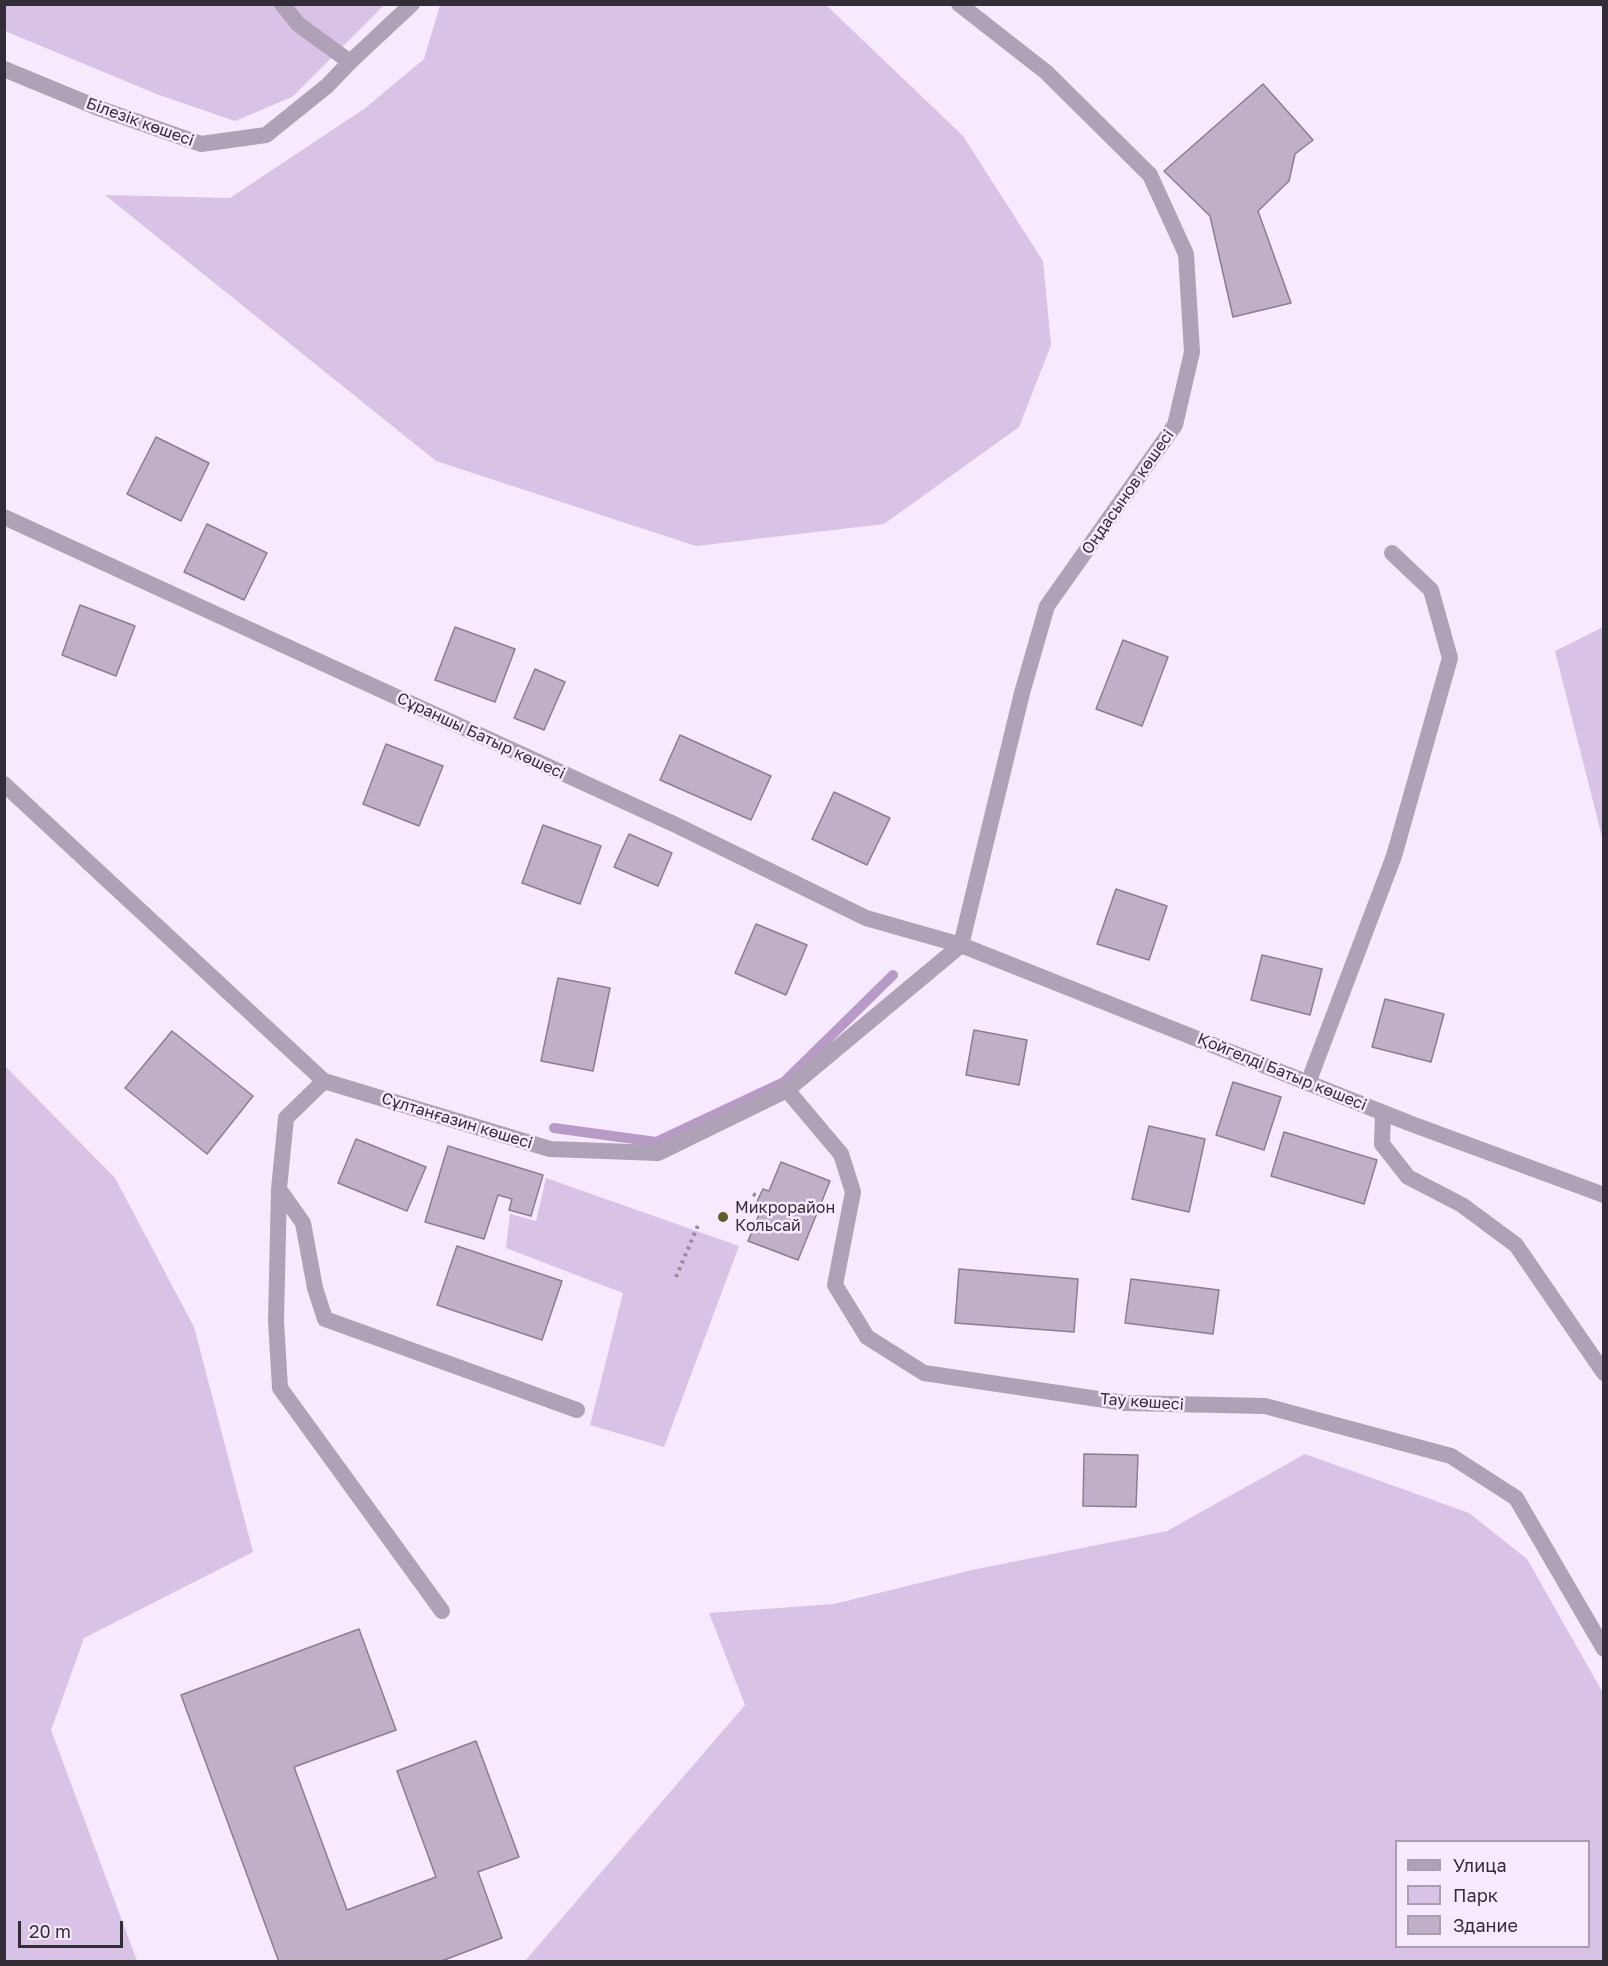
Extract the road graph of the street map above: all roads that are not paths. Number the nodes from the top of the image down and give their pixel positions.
1 (282, 4) edge
2 (412, 4) edge
3 (959, 4) edge
4 (350, 62) junction
5 (4, 69) edge
6 (4, 517) edge
7 (1392, 553) dead end
8 (4, 784) edge
9 (962, 945) junction
10 (324, 1081) junction
11 (1308, 1083) junction
12 (787, 1090) junction
13 (1383, 1113) junction
14 (279, 1189) junction
15 (1604, 1195) edge
16 (1604, 1373) edge
17 (577, 1410) dead end
18 (442, 1611) dead end
19 (1604, 1649) edge

1 - 4 street
2 - 4 street, Білезік көшесі
3 - 9 street, Оңдасынов көшесі
4 - 5 street, Білезік көшесі
6 - 9 street, Сұраншы Батыр көшесі
7 - 11 street
8 - 10 street, Сұлтанғазин көшесі
9 - 11 street, Қойгелді Батыр көшесі
9 - 12 street, Сұлтанғазин көшесі
10 - 12 street, Сұлтанғазин көшесі
10 - 14 street
11 - 13 street, Қойгелді Батыр көшесі
12 - 19 street, Тау көшесі
13 - 15 street, Қойгелді Батыр көшесі
13 - 16 street
14 - 17 street
14 - 18 street

